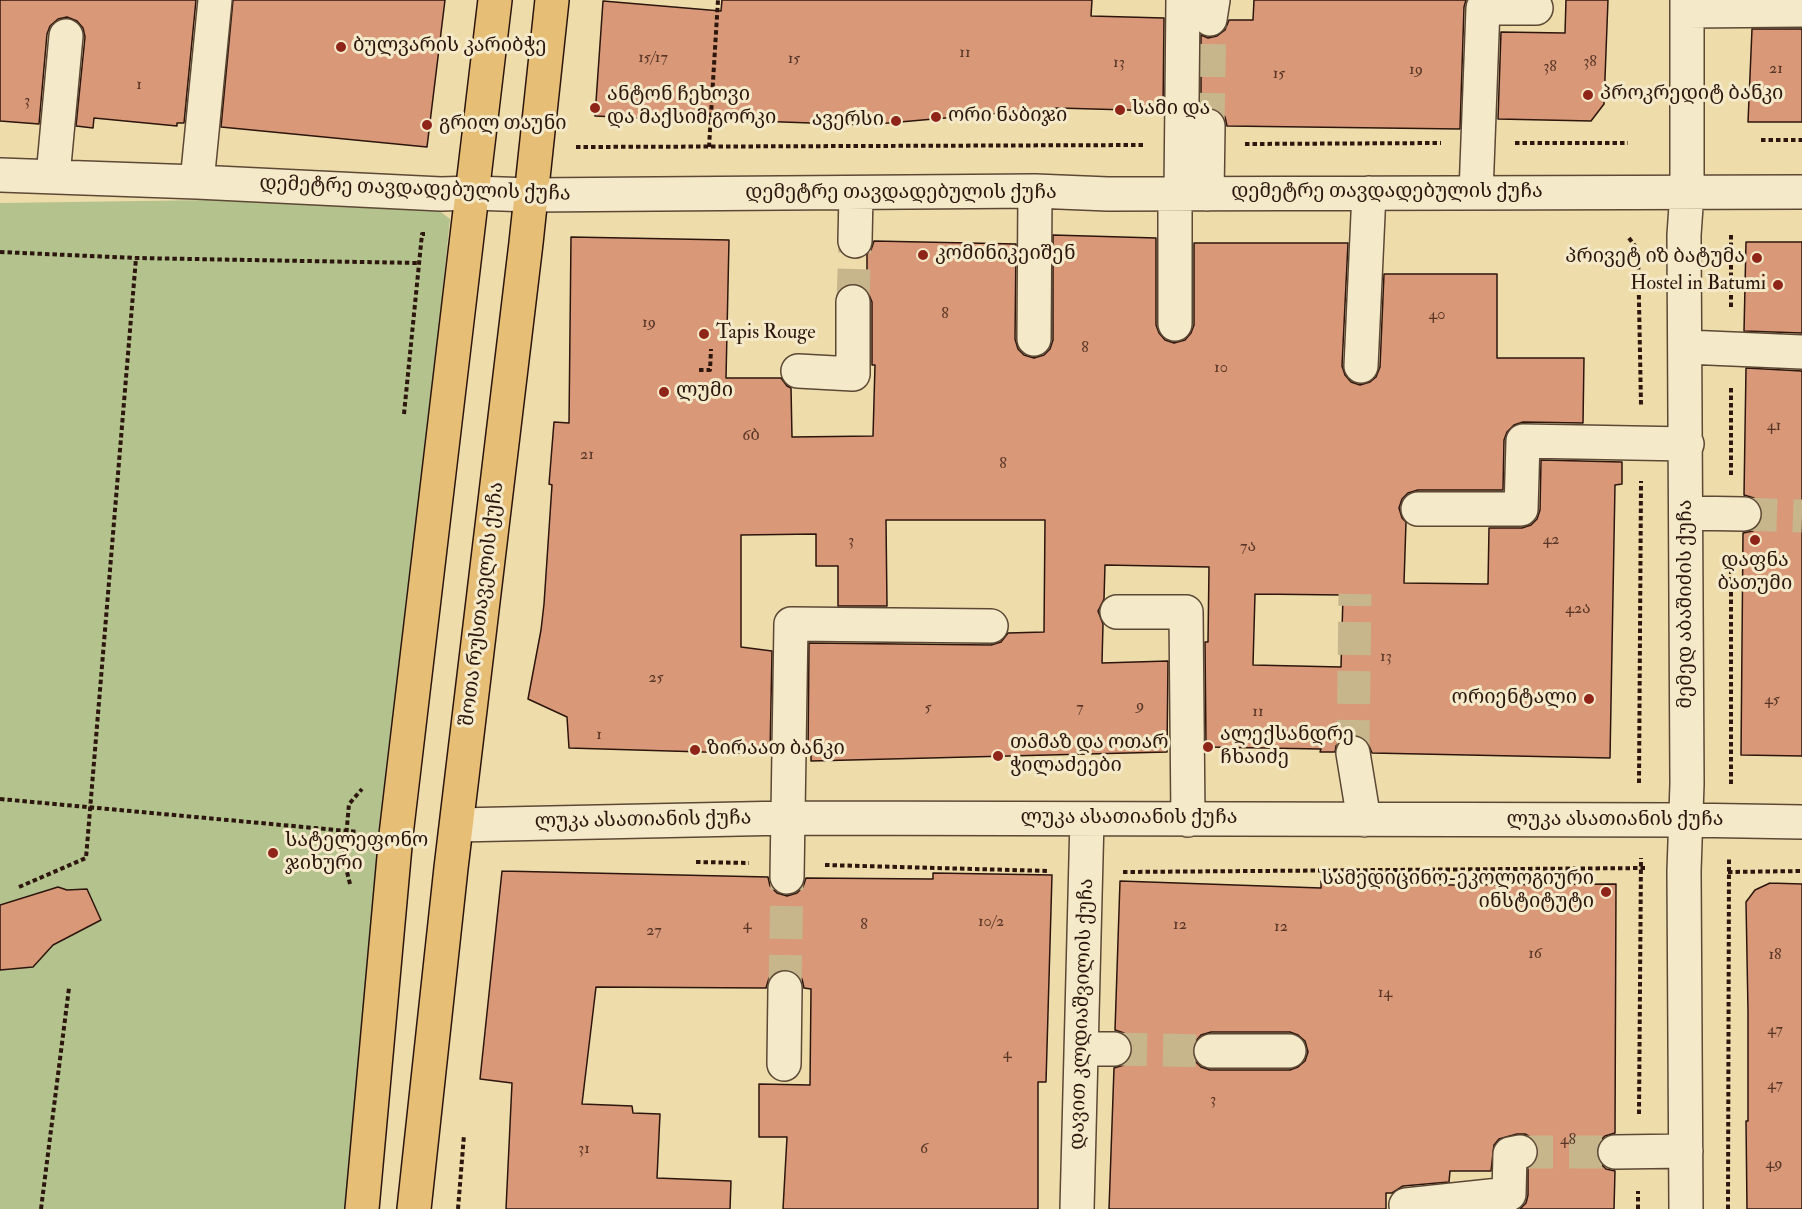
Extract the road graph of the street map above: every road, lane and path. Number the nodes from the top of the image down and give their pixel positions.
1 (215, 0) edge
2 (495, 0) edge
3 (552, 0) edge
4 (718, 0) edge
5 (1183, 0) edge
6 (1687, 5) edge
7 (1536, 8) dead end
8 (1802, 10) edge
9 (66, 36) dead end
10 (1199, 138) junction
11 (1761, 140) dead end
12 (1802, 140) edge
13 (1478, 143) junction
14 (1628, 143) dead end
15 (573, 147) dead end
16 (709, 147) junction
17 (0, 175) edge
18 (53, 177) junction
19 (197, 182) junction
20 (1035, 191) junction
21 (1687, 192) junction
22 (1802, 192) edge
23 (473, 193) junction
24 (1369, 193) junction
25 (1476, 193) junction
26 (856, 194) junction
27 (1188, 194) junction
28 (531, 195) junction
29 (1629, 238) dead end
30 (855, 241) tunnel mouth
31 (0, 252) edge
32 (136, 258) junction
33 (419, 263) dead end
34 (853, 302) tunnel mouth
35 (1175, 324) dead end
36 (1034, 339) dead end
37 (1686, 347) junction
38 (711, 348) dead end
39 (1802, 352) edge
40 (1360, 366) dead end
41 (699, 370) dead end
42 (798, 371) dead end
43 (1641, 444) junction
44 (1687, 444) junction
45 (1418, 509) dead end
46 (1687, 513) junction
47 (1744, 514) tunnel mouth
48 (1117, 612) dead end
49 (991, 626) dead end
50 (1353, 753) tunnel mouth
51 (0, 799) edge
52 (91, 808) junction
53 (787, 818) junction
54 (1087, 819) junction
55 (1188, 820) junction
56 (1364, 820) junction
57 (1685, 820) junction
58 (1802, 822) edge
59 (457, 825) junction
60 (396, 835) junction
61 (1730, 852) dead end
62 (692, 861) dead end
63 (1802, 870) edge
64 (787, 871) junction
65 (1059, 872) dead end
66 (1112, 872) dead end
67 (1729, 872) junction
68 (19, 887) dead end
69 (69, 988) dead end
70 (785, 988) tunnel mouth
71 (1082, 1049) junction
72 (1114, 1049) tunnel mouth
73 (1211, 1051) tunnel mouth
74 (1289, 1051) dead end
75 (784, 1064) dead end
76 (1686, 1151) junction
77 (1520, 1152) dead end
78 (1627, 1152) junction
79 (1406, 1204) dead end
80 (41, 1209) edge
81 (362, 1209) edge
82 (414, 1209) edge
83 (1077, 1209) edge
84 (1638, 1209) edge
85 (1686, 1209) edge
86 (1728, 1209) edge

1 - 19 street
2 - 23 main road
3 - 28 main road, შოთა რუსთაველის ქუჩა
4 - 16 path
5 - 10 street
6 - 8 street
6 - 21 street, მემედ აბაშიძის ქუჩა
7 - 13 street
9 - 18 street
10 - 13 path
10 - 16 path
10 - 27 street
11 - 12 path
13 - 14 path
13 - 25 street
15 - 16 path
17 - 18 street, დემეტრე თავდადებულის ქუჩა
18 - 19 street, დემეტრე თავდადებულის ქუჩა
19 - 23 street, დემეტრე თავდადებულის ქუჩა
20 - 26 street, დემეტრე თავდადებულის ქუჩა
20 - 27 street, დემეტრე თავდადებულის ქუჩა
20 - 36 street
21 - 22 street, დემეტრე თავდადებულის ქუჩა
21 - 25 street, დემეტრე თავდადებულის ქუჩა
21 - 37 street, მემედ აბაშიძის ქუჩა
23 - 28 street, დემეტრე თავდადებულის ქუჩა
23 - 60 main road
24 - 25 street, დემეტრე თავდადებულის ქუჩა
24 - 27 street, დემეტრე თავდადებულის ქუჩა
24 - 40 street
26 - 28 street, დემეტრე თავდადებულის ქუჩა
26 - 30 street
27 - 35 street
28 - 59 main road, შოთა რუსთაველის ქუჩა
29 - 43 path
31 - 32 path
32 - 33 path
32 - 52 path
34 - 42 street
37 - 39 street
37 - 44 street, მემედ აბაშიძის ქუჩა
38 - 41 path
43 - 44 street
43 - 45 street
44 - 46 street, მემედ აბაშიძის ქუჩა
46 - 47 street
46 - 57 street, მემედ აბაშიძის ქუჩა
48 - 55 street
49 - 53 street
50 - 56 street
51 - 52 path
52 - 60 path
52 - 68 path
53 - 54 street, ლუკა ასათიანის ქუჩა
53 - 59 street, ლუკა ასათიანის ქუჩა
53 - 64 street
54 - 55 street, ლუკა ასათიანის ქუჩა
54 - 71 street, დავით კლდიაშვილის ქუჩა
55 - 56 street, ლუკა ასათიანის ქუჩა
56 - 57 street, ლუკა ასათიანის ქუჩა
57 - 58 street, ლუკა ასათიანის ქუჩა
57 - 76 street, მემედ აბაშიძის ქუჩა
59 - 82 main road, შოთა რუსთაველის ქუჩა
60 - 81 main road
61 - 67 path
62 - 64 path
63 - 67 path
64 - 65 path
66 - 78 path
67 - 86 path
69 - 80 path
70 - 75 street
71 - 72 street
71 - 83 street, დავით კლდიაშვილის ქუჩა
73 - 74 street
76 - 78 street
76 - 85 street, მემედ აბაშიძის ქუჩა
77 - 79 street
78 - 84 path

